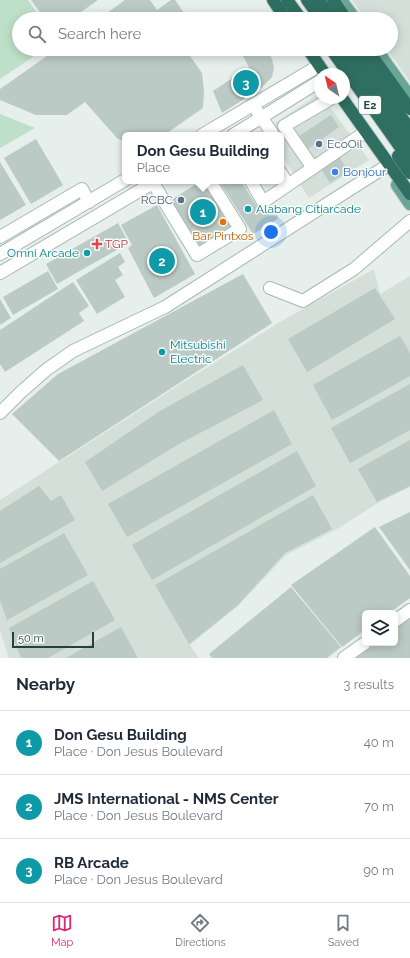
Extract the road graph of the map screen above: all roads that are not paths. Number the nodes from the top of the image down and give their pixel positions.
1 (266, 0) edge
2 (273, 0) edge
3 (287, 0) edge
4 (296, 0) edge
5 (307, 0) edge
6 (319, 0) edge
7 (333, 0) edge
8 (341, 0) edge
9 (275, 12) edge
10 (281, 12) edge
11 (295, 12) edge
12 (305, 12) edge
13 (316, 12) edge
14 (327, 12) edge
15 (341, 12) edge
16 (350, 12) edge
17 (307, 56) edge
18 (312, 56) edge
19 (327, 56) edge
20 (336, 56) edge
21 (347, 56) edge
22 (358, 56) edge
23 (373, 56) edge
24 (381, 56) edge
25 (317, 68) edge
26 (318, 68) edge
27 (336, 68) edge
28 (314, 75) edge
29 (314, 85) edge
30 (350, 88) edge
31 (298, 95) junction
32 (410, 97) edge
33 (322, 104) edge
34 (337, 104) edge
35 (346, 104) edge
36 (253, 105) junction
37 (410, 109) edge
38 (308, 112) junction
39 (262, 118) junction
40 (284, 126) junction
41 (410, 129) edge
42 (207, 132) edge
43 (239, 132) edge
44 (270, 132) edge
45 (274, 132) edge
46 (361, 136) junction
47 (410, 145) edge
48 (410, 161) edge
49 (384, 167) junction
50 (314, 168) junction
51 (410, 173) edge
52 (284, 179) edge
53 (122, 182) edge
54 (151, 184) edge
55 (155, 184) edge
56 (212, 184) edge
57 (253, 184) edge
58 (288, 185) junction
59 (109, 190) junction
60 (410, 194) edge
61 (89, 202) junction
62 (117, 204) junction
63 (410, 204) edge
64 (410, 220) edge
65 (0, 237) edge
66 (0, 254) edge
67 (0, 273) edge
68 (270, 288) dead end
69 (0, 413) edge
70 (410, 610) edge
71 (398, 619) edge
72 (362, 645) edge
73 (344, 658) edge

1 - 9 main road
2 - 10 highway
3 - 11 highway
4 - 12 highway
5 - 13 highway
6 - 14 highway
7 - 15 highway
8 - 16 main road
17 - 25 main road
18 - 26 highway
19 - 27 highway
20 - 48 highway, E2
21 - 47 highway, E2
22 - 41 highway, E2
23 - 37 highway, E2
24 - 32 main road
28 - 36 street
29 - 31 street
30 - 51 highway, E2
31 - 38 street
31 - 39 street
33 - 38 street
34 - 46 main road
35 - 60 highway, E2
36 - 39 street
36 - 42 street
38 - 40 street
39 - 43 street
39 - 44 street
40 - 45 street
40 - 50 street
46 - 49 main road
46 - 50 street
49 - 63 main road
49 - 69 street
50 - 58 street
52 - 58 street
53 - 59 street
54 - 62 street
55 - 56 street
57 - 58 street
59 - 61 street
59 - 62 street
61 - 65 street
61 - 66 street
62 - 67 street
64 - 68 street
70 - 71 street
72 - 73 street

